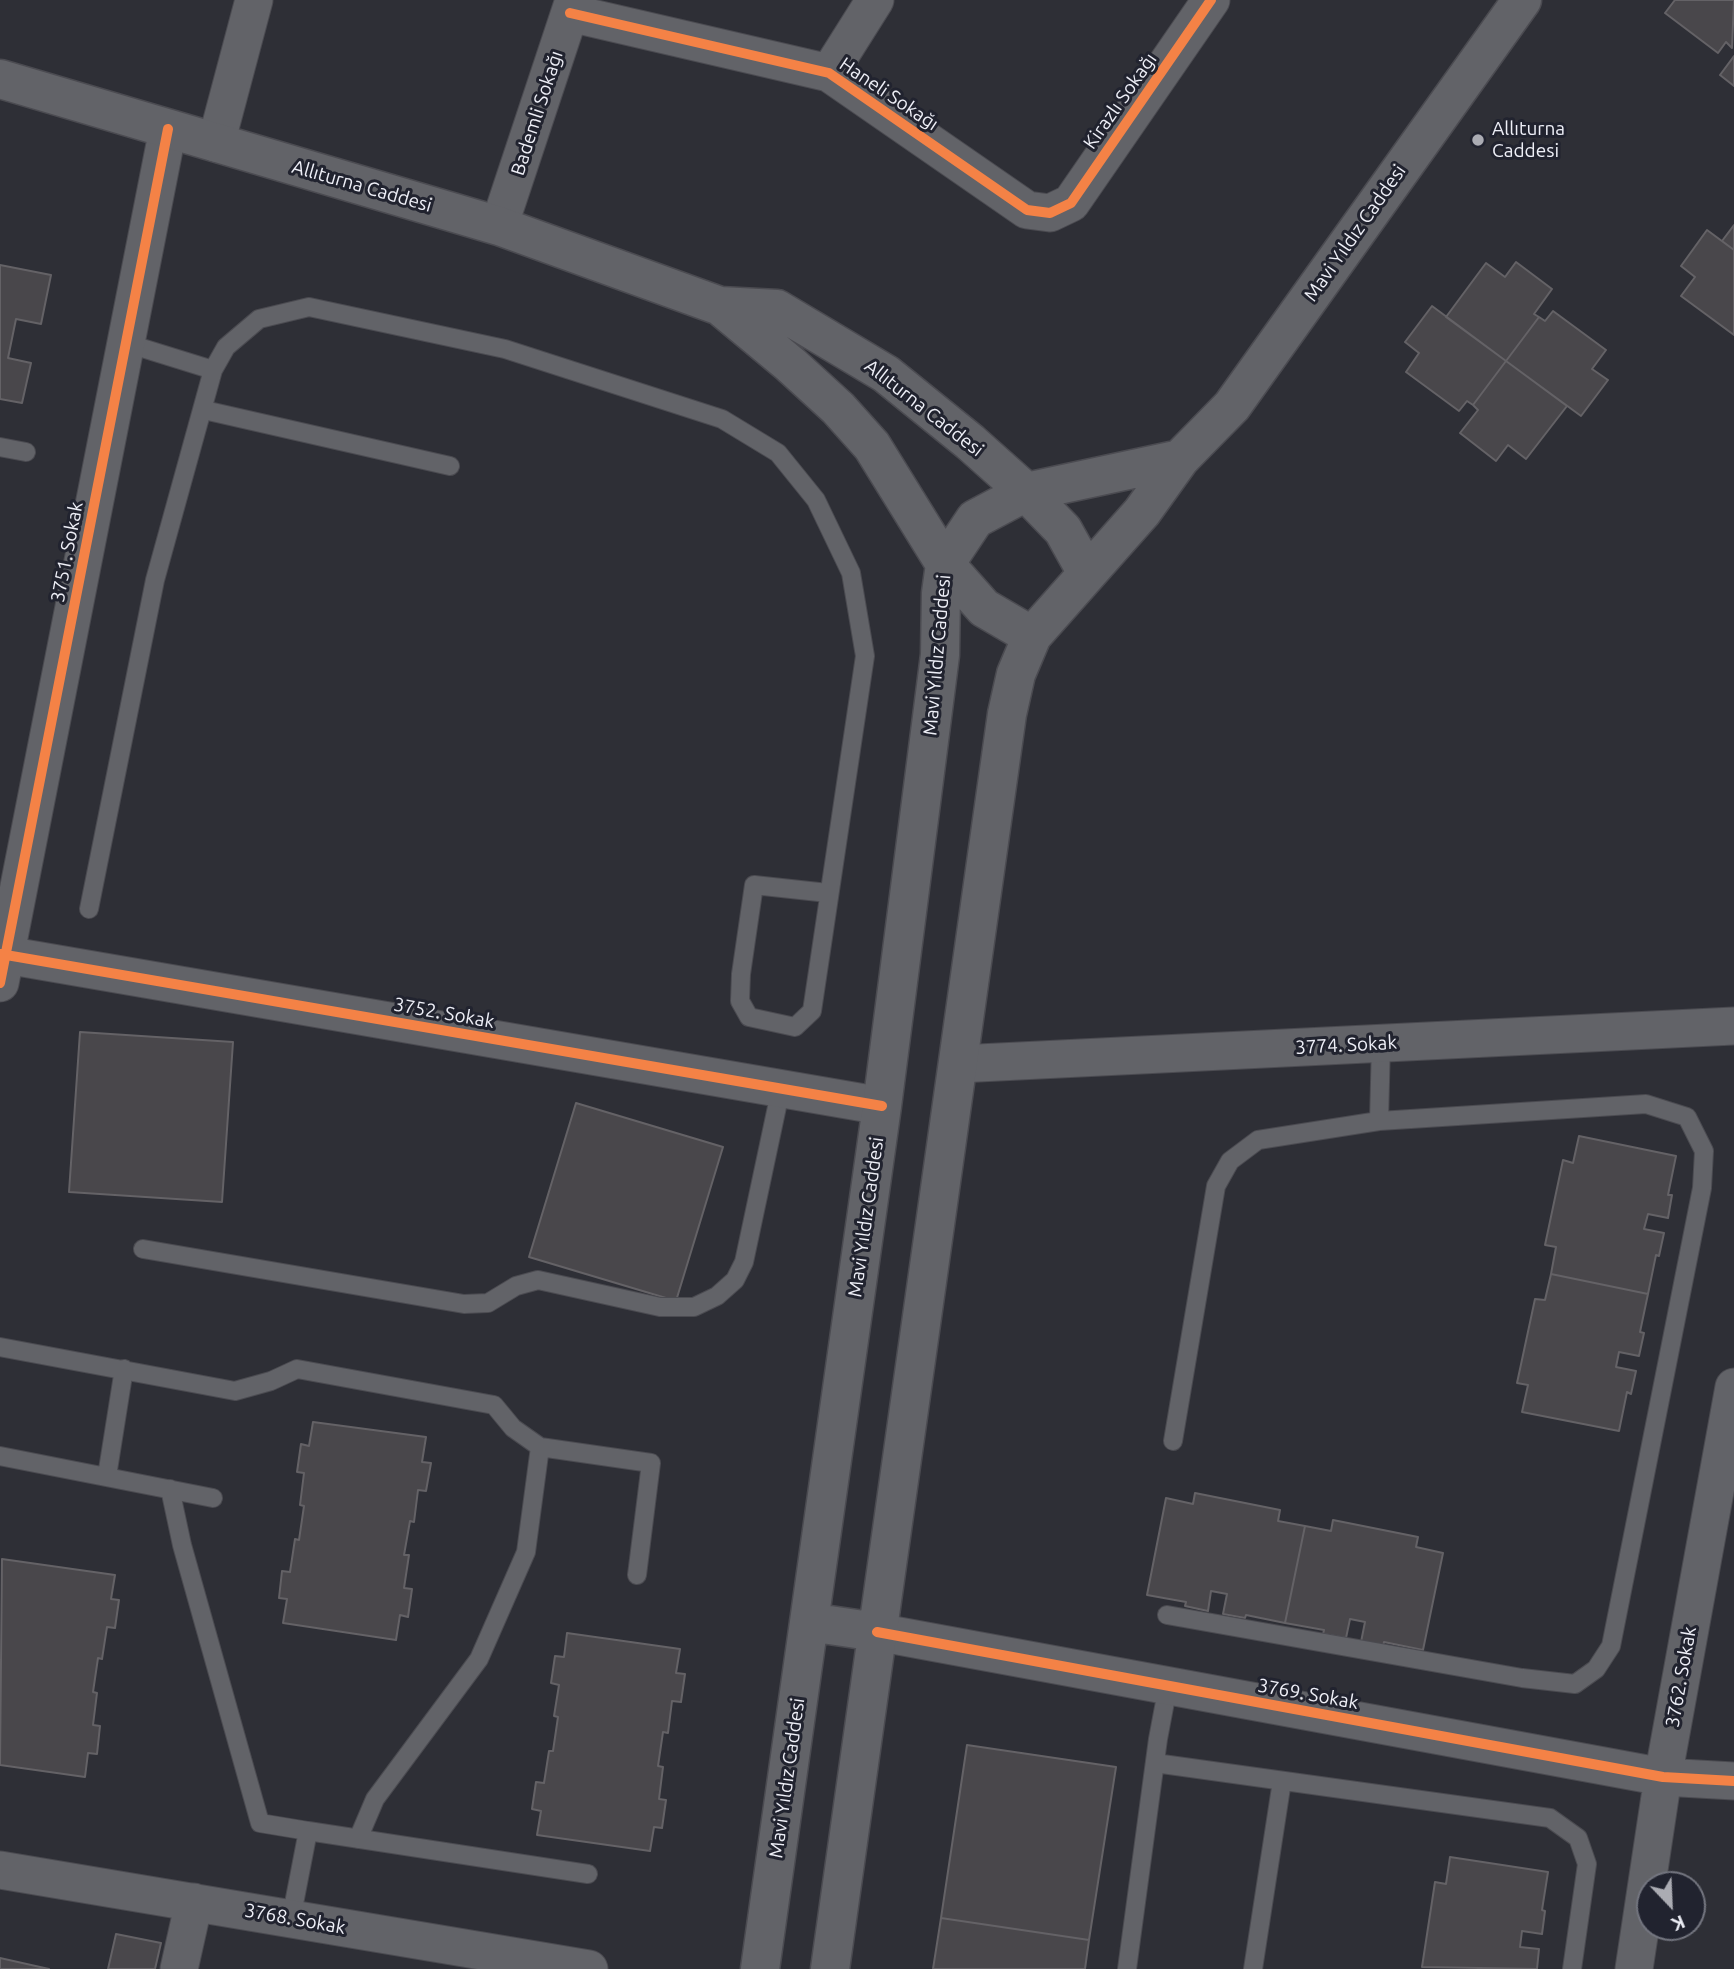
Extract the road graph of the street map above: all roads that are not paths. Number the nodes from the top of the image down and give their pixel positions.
1 (254, 0) edge
2 (874, 0) edge
3 (1211, 0) edge
4 (1522, 0) edge
5 (572, 6) edge
6 (829, 73) junction
7 (0, 79) edge
8 (168, 129) junction
9 (216, 143) junction
10 (1050, 213) joint
11 (499, 226) junction
12 (720, 306) junction
13 (125, 343) junction
14 (213, 370) junction
15 (204, 410) junction
16 (0, 447) edge
17 (26, 452) dead end
18 (1180, 459) junction
19 (450, 466) dead end
20 (1026, 492) junction
21 (945, 564) junction
22 (1087, 573) junction
23 (1032, 636) junction
24 (828, 893) junction
25 (89, 909) dead end
26 (2, 964) edge
27 (1734, 1026) edge
28 (1381, 1043) junction
29 (957, 1064) junction
30 (781, 1088) junction
31 (882, 1105) junction
32 (1380, 1121) junction
33 (143, 1249) dead end
34 (0, 1347) edge
35 (124, 1369) junction
36 (1734, 1387) edge
37 (1173, 1441) dead end
38 (540, 1447) junction
39 (0, 1455) edge
40 (107, 1476) junction
41 (170, 1489) junction
42 (213, 1498) dead end
43 (637, 1575) dead end
44 (1167, 1615) dead end
45 (809, 1622) junction
46 (877, 1633) junction
47 (1168, 1686) junction
48 (1155, 1763) junction
49 (1662, 1777) junction
50 (1282, 1781) junction
51 (1734, 1781) edge
52 (308, 1831) junction
53 (358, 1839) junction
54 (0, 1870) edge
55 (587, 1874) dead end
56 (194, 1902) junction
57 (292, 1919) junction
58 (180, 1969) edge
59 (589, 1969) edge
60 (760, 1969) edge
61 (830, 1969) edge
62 (1128, 1969) edge
63 (1253, 1969) edge
64 (1572, 1969) edge
65 (1634, 1969) edge

1 - 9 street
2 - 6 street
3 - 10 street, Kirazlı Sokağı
4 - 18 main road, Mavi Yıldız Caddesi
5 - 6 street, Haneli Sokağı
5 - 11 street, Bademli Sokağı
6 - 10 street, Haneli Sokağı
7 - 8 main road, Allıturna Caddesi
8 - 9 main road, Allıturna Caddesi
8 - 13 street, 3751. Sokak
9 - 11 main road, Allıturna Caddesi
11 - 12 main road, Allıturna Caddesi
12 - 20 main road, Allıturna Caddesi
12 - 21 main road, Allıturna Caddesi
13 - 14 lane
13 - 26 street, 3751. Sokak
14 - 15 lane
14 - 24 lane
15 - 19 lane
15 - 25 lane
16 - 17 lane
18 - 20 main road, Mavi Yıldız Caddesi
18 - 22 main road, Mavi Yıldız Caddesi
20 - 21 main road, Mavi Yıldız Caddesi
20 - 22 main road, Allıturna Caddesi
21 - 23 main road, Allıturna Caddesi
21 - 31 main road, Mavi Yıldız Caddesi
22 - 23 main road, Mavi Yıldız Caddesi
23 - 29 main road, Mavi Yıldız Caddesi
24 - 24 lane
26 - 30 street, 3752. Sokak
27 - 28 street, 3774. Sokak
28 - 29 street, 3774. Sokak
28 - 32 lane
29 - 46 main road, Mavi Yıldız Caddesi
30 - 31 street, 3752. Sokak
30 - 33 lane
31 - 45 main road, Mavi Yıldız Caddesi
32 - 37 lane
32 - 44 lane
34 - 35 lane
35 - 38 lane
35 - 40 lane
36 - 49 street, 3762. Sokak
38 - 43 lane
38 - 53 lane
39 - 40 lane
40 - 41 lane
41 - 42 lane
41 - 52 lane
45 - 46 main road
45 - 60 main road, Mavi Yıldız Caddesi
46 - 47 street, 3769. Sokak
46 - 61 main road, Mavi Yıldız Caddesi
47 - 48 lane
47 - 49 street, 3769. Sokak
48 - 50 lane
48 - 62 lane
49 - 51 street, 3769. Sokak
49 - 65 street, 3762. Sokak
50 - 63 lane
50 - 64 lane
52 - 53 lane
52 - 57 lane
53 - 55 lane
54 - 56 street, 3768. Sokak
56 - 57 street, 3768. Sokak
56 - 58 street
57 - 59 street, 3768. Sokak

